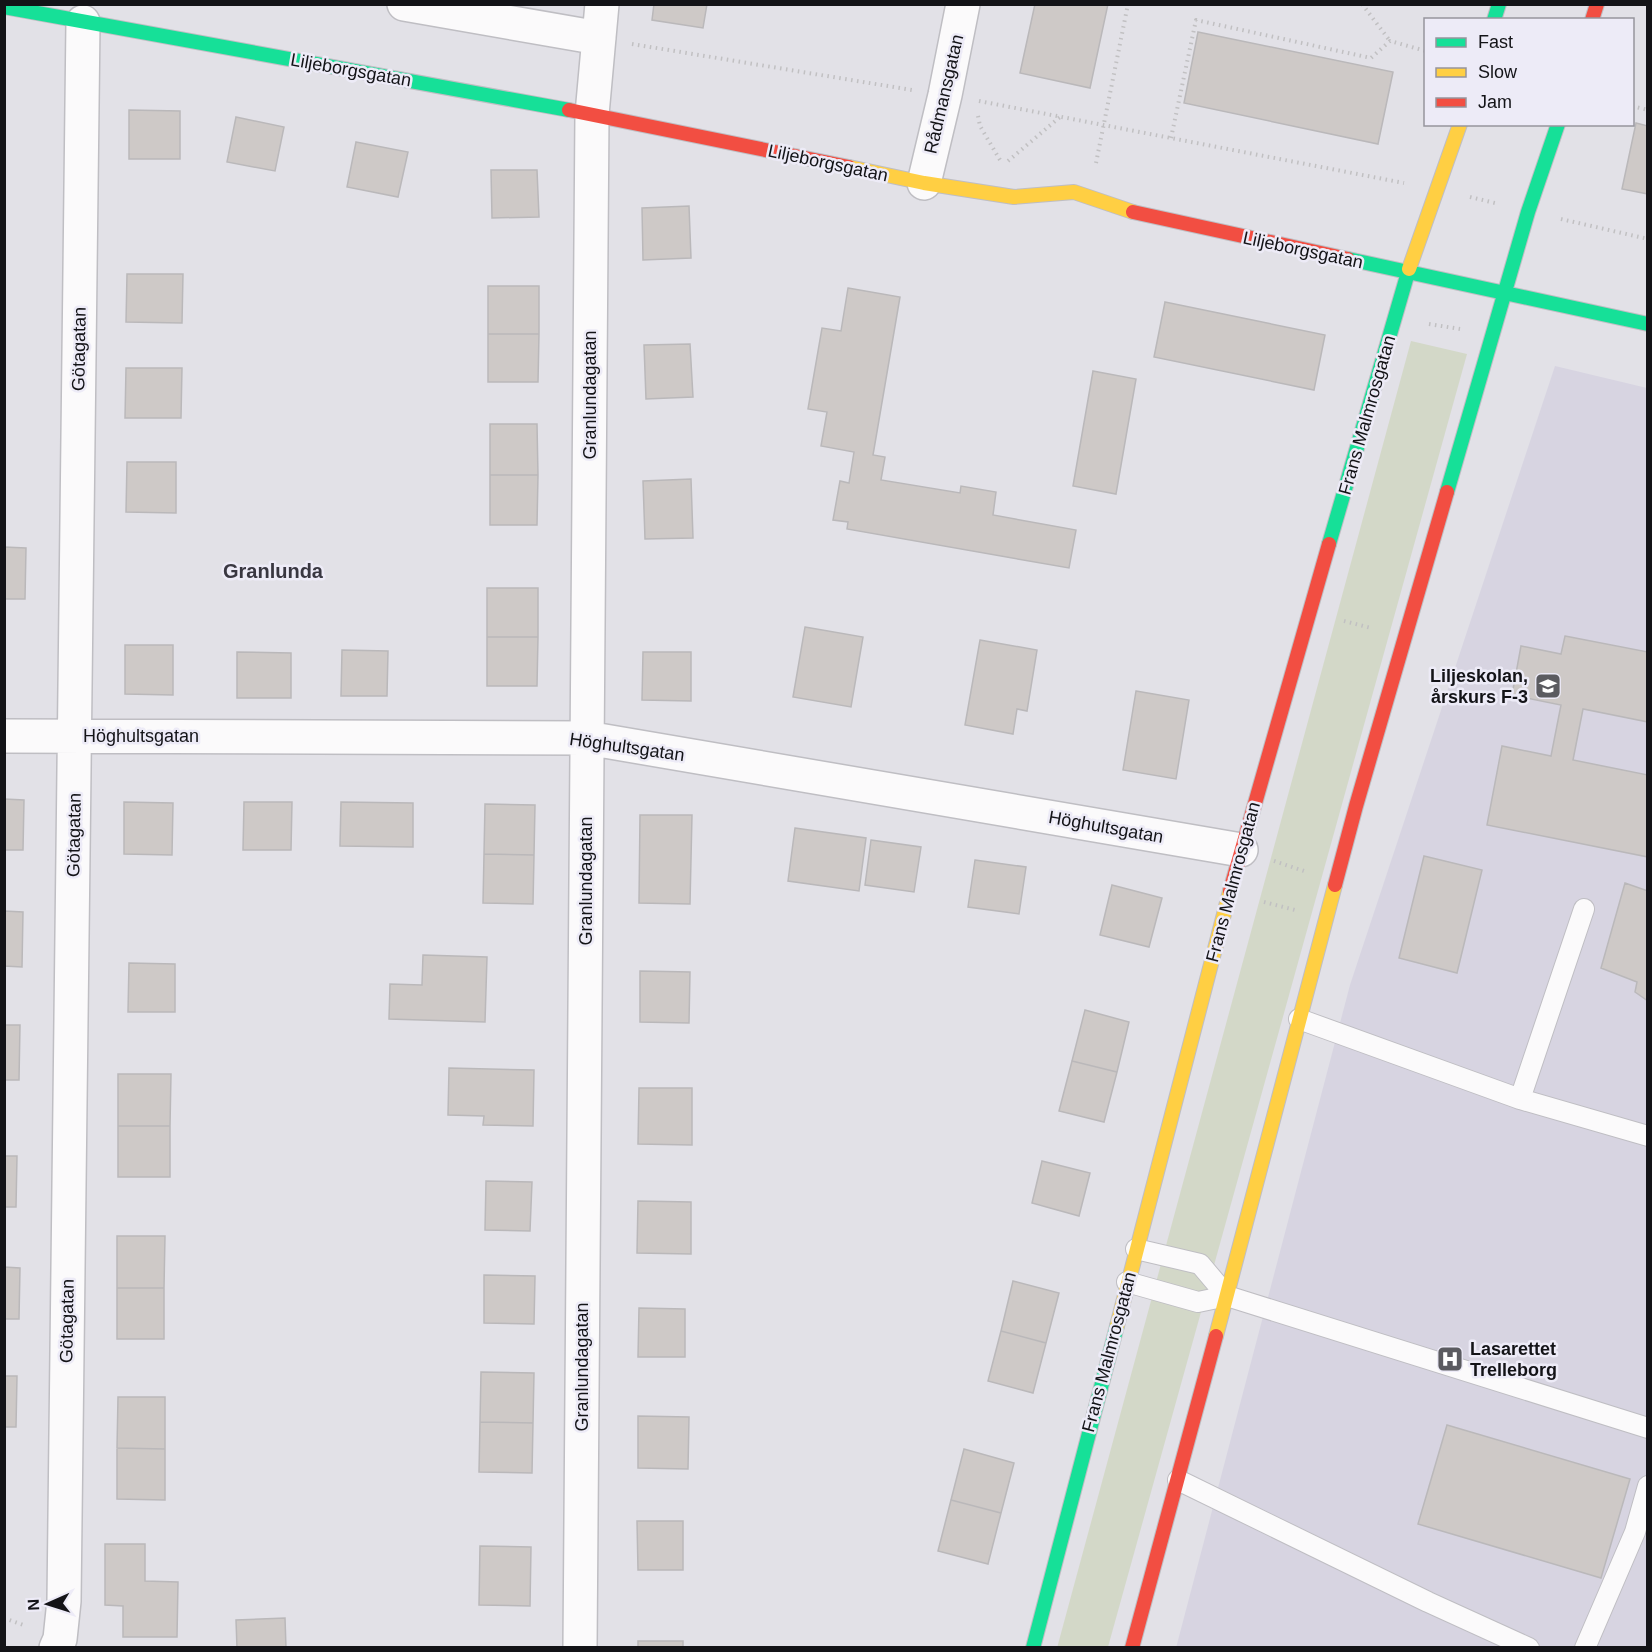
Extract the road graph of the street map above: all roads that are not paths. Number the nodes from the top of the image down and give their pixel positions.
1 (404, 4) edge
2 (602, 4) edge
3 (963, 4) edge
4 (4, 7) edge
5 (83, 22) junction
6 (599, 38) junction
7 (592, 114) junction
8 (1459, 126) edge
9 (1557, 126) edge
10 (924, 183) junction
11 (1408, 272) junction
12 (1506, 293) junction
13 (1647, 324) edge
14 (4, 736) edge
15 (75, 736) junction
16 (587, 738) junction
17 (1241, 850) junction
18 (1584, 909) dead end
19 (1299, 1018) junction
20 (1520, 1099) junction
21 (1647, 1136) edge
22 (1136, 1249) junction
23 (1127, 1282) junction
24 (1227, 1296) junction
25 (1647, 1428) edge
26 (1178, 1480) junction
27 (1647, 1486) edge
28 (57, 1647) edge
29 (580, 1647) edge
30 (1033, 1647) edge
31 (1132, 1647) edge
32 (1529, 1647) edge
33 (1586, 1647) edge

1 - 6 street
2 - 6 street, Granlundagatan
3 - 10 street, Rådmansgatan
4 - 5 street, Liljeborgsgatan
5 - 7 street, Liljeborgsgatan
5 - 15 street, Götagatan
6 - 7 street, Granlundagatan
7 - 10 street, Liljeborgsgatan
7 - 16 street, Granlundagatan
8 - 11 street, Frans Malmrosgatan
9 - 12 street
10 - 11 street, Liljeborgsgatan
11 - 12 street, Liljeborgsgatan
11 - 17 street, Frans Malmrosgatan
12 - 13 street, Liljeborgsgatan
12 - 19 street
14 - 15 street, Höghultsgatan
15 - 16 street, Höghultsgatan
15 - 28 street, Götagatan
16 - 17 street, Höghultsgatan
16 - 29 street, Granlundagatan
17 - 22 street, Frans Malmrosgatan
18 - 20 lane
19 - 20 lane
19 - 24 street
20 - 21 lane
22 - 23 street, Frans Malmrosgatan
22 - 24 lane
23 - 24 lane
23 - 30 street, Frans Malmrosgatan
24 - 25 lane
24 - 26 street
26 - 31 street
26 - 32 lane
27 - 33 lane

